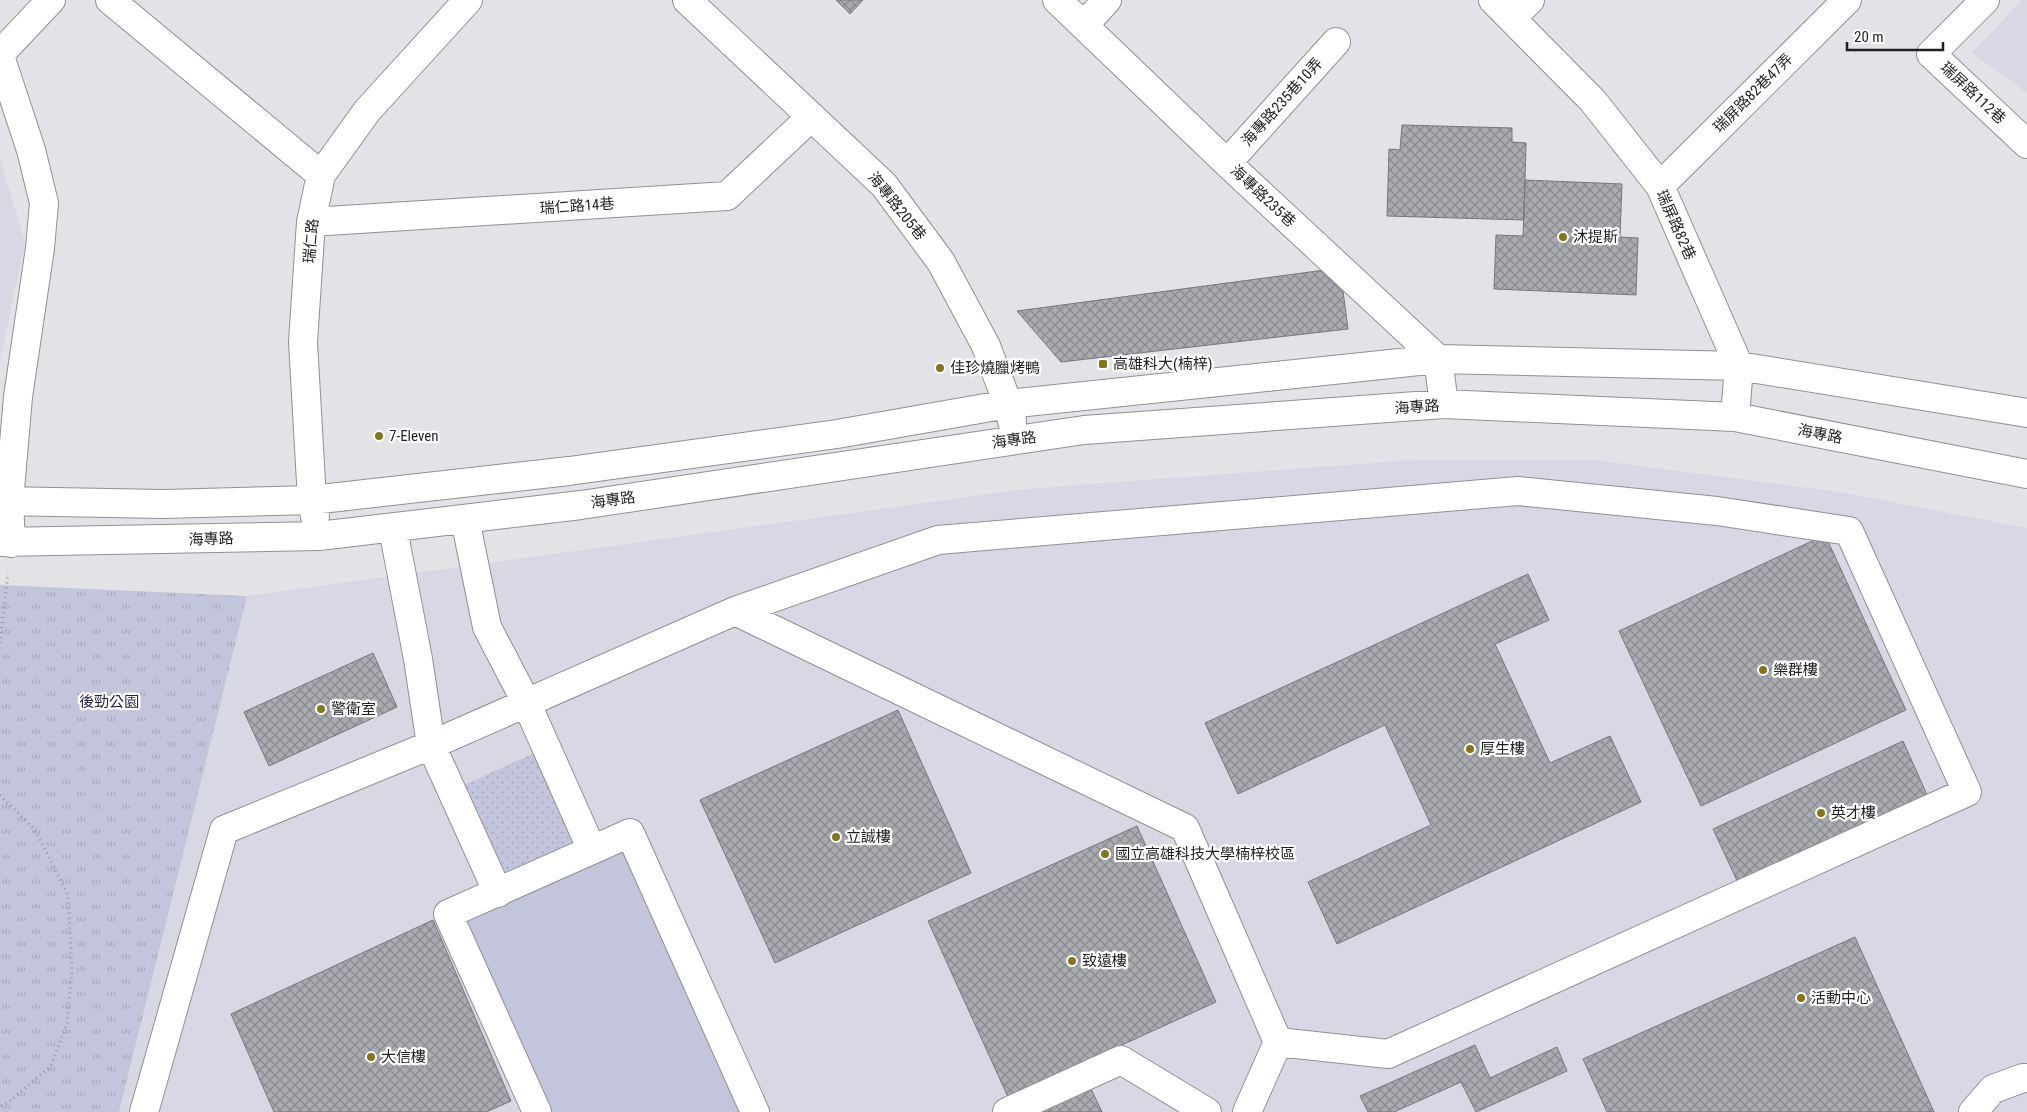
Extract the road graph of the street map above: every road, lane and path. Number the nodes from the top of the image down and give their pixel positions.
1 (51, 0) edge
2 (110, 0) edge
3 (468, 0) edge
4 (687, 0) edge
5 (1057, 0) edge
6 (1107, 0) edge
7 (1846, 0) edge
8 (1985, 0) edge
9 (1512, 6) edge
10 (1084, 25) junction
11 (1336, 42) dead end
12 (0, 55) edge
13 (812, 117) junction
14 (2027, 144) edge
15 (1227, 163) junction
16 (321, 175) junction
17 (1660, 186) junction
18 (311, 222) junction
19 (1438, 359) junction
20 (1739, 366) junction
21 (1008, 404) junction
22 (1444, 404) junction
23 (2027, 413) edge
24 (1735, 417) junction
25 (1016, 439) junction
26 (2027, 474) edge
27 (312, 500) junction
28 (4, 501) edge
29 (465, 519) junction
30 (393, 529) junction
31 (319, 536) junction
32 (6, 543) edge
33 (735, 611) junction
34 (0, 644) edge
35 (526, 702) junction
36 (431, 745) junction
37 (0, 795) edge
38 (592, 850) junction
39 (498, 893) junction
40 (1278, 1042) junction
41 (2027, 1078) edge
42 (0, 1106) edge
43 (144, 1112) edge
44 (537, 1112) edge
45 (755, 1112) edge
46 (1007, 1112) edge
47 (1207, 1112) edge
48 (1248, 1112) edge
49 (1973, 1112) edge

1 - 12 street
2 - 16 street
3 - 16 street, 瑞仁路
4 - 13 street, 海專路205巷
5 - 10 street, 海專路235巷
6 - 10 street
7 - 17 street, 瑞屏路82巷47弄
8 - 14 street, 瑞屏路112巷
9 - 17 street, 瑞屏路82巷
10 - 15 street, 海專路235巷
11 - 15 street, 海專路235巷10弄
12 - 28 street
13 - 18 street, 瑞仁路14巷
13 - 21 street, 海專路205巷
15 - 19 street, 海專路235巷
16 - 18 street, 瑞仁路
17 - 20 street, 瑞屏路82巷
18 - 27 street, 瑞仁路
19 - 20 street
19 - 21 street
19 - 22 street
20 - 23 street
20 - 24 street, 瑞屏路82巷
21 - 25 street, 海專路205巷
21 - 27 street
22 - 24 street, 海專路
22 - 25 street, 海專路
24 - 26 street, 海專路
25 - 29 street, 海專路
27 - 28 street
27 - 31 street, 瑞仁路
28 - 32 street
29 - 30 street, 海專路
29 - 35 street
30 - 31 street, 海專路
30 - 36 street
31 - 32 street, 海專路
32 - 34 path
33 - 35 street
33 - 40 street
33 - 40 street
35 - 36 street
35 - 38 street
36 - 39 street
36 - 43 street
37 - 42 path
38 - 39 street
38 - 45 street
39 - 44 street
40 - 48 street
41 - 49 street
46 - 47 street

